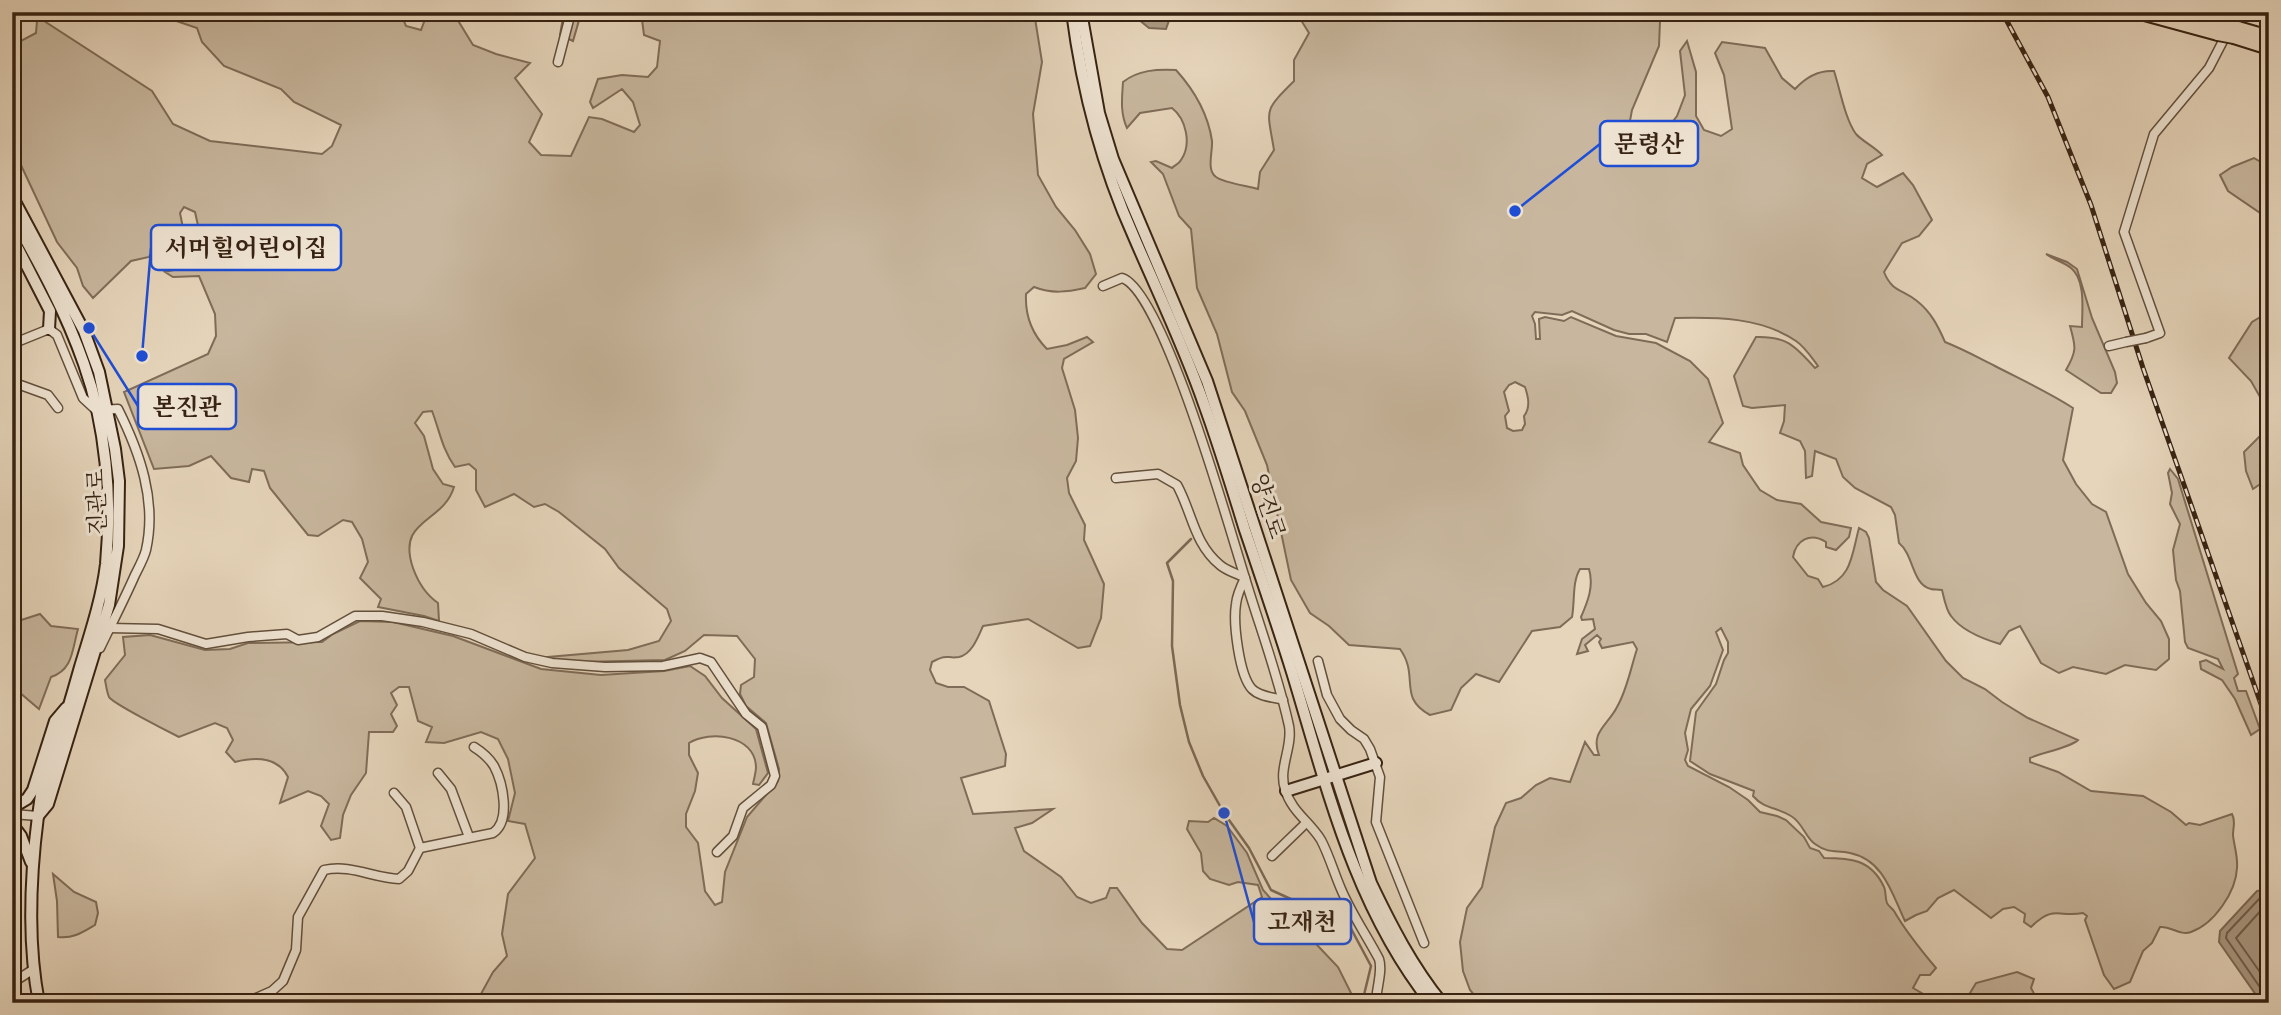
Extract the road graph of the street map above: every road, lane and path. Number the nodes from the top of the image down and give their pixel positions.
1 (571, 12) edge
2 (1072, 12) edge
3 (1081, 12) edge
4 (2137, 12) edge
5 (2176, 12) edge
6 (2238, 12) edge
7 (2219, 29) junction
8 (2236, 33) junction
9 (2269, 37) edge
10 (2269, 48) edge
11 (558, 62) dead end
12 (12, 195) edge
13 (12, 215) edge
14 (12, 237) edge
15 (1103, 286) dead end
16 (49, 329) junction
17 (12, 344) edge
18 (2109, 346) dead end
19 (12, 382) edge
20 (58, 408) dead end
21 (102, 410) junction
22 (1116, 478) dead end
23 (1245, 578) junction
24 (109, 628) junction
25 (94, 660) junction
26 (1318, 661) dead end
27 (1283, 700) junction
28 (70, 703) junction
29 (474, 747) dead end
30 (1376, 763) junction
31 (438, 774) dead end
32 (1336, 775) junction
33 (1324, 780) junction
34 (1286, 791) junction
35 (394, 793) dead end
36 (12, 808) edge
37 (12, 814) edge
38 (38, 816) junction
39 (1306, 823) junction
40 (12, 824) edge
41 (469, 837) junction
42 (420, 848) junction
43 (717, 852) dead end
44 (1272, 856) dead end
45 (32, 863) junction
46 (1424, 943) dead end
47 (34, 970) junction
48 (12, 983) edge
49 (39, 1003) edge
50 (245, 1003) edge
51 (1376, 1003) edge
52 (1431, 1003) edge
53 (1442, 1003) edge

1 - 11 street
2 - 33 main road, 양진로
3 - 32 main road, 양진로
4 - 7 highway
5 - 7 highway
6 - 18 street, bridge
7 - 8 highway, bridge
8 - 9 highway
8 - 10 highway
12 - 21 main road, 진관로
13 - 21 main road, 진관로
14 - 16 main road
15 - 23 street
16 - 17 street
16 - 21 street
19 - 20 street
21 - 24 street
21 - 25 main road, 진관로
21 - 28 main road, 진관로
22 - 23 street
23 - 27 street
23 - 27 street
24 - 25 street
24 - 43 street
25 - 38 main road, 진관로
26 - 30 street
27 - 34 street
28 - 36 main road
28 - 38 main road, 진관로
29 - 41 street
30 - 32 main road
30 - 46 street
31 - 41 street
32 - 33 main road
32 - 53 main road, 양진로
33 - 34 main road
33 - 52 main road, 양진로
34 - 39 street
35 - 42 street
37 - 38 street
38 - 45 main road, 진관로
39 - 44 street
39 - 51 street
40 - 45 main road
41 - 42 street
42 - 50 street
45 - 47 main road, 진관로
47 - 48 street
47 - 49 main road, 진관로

